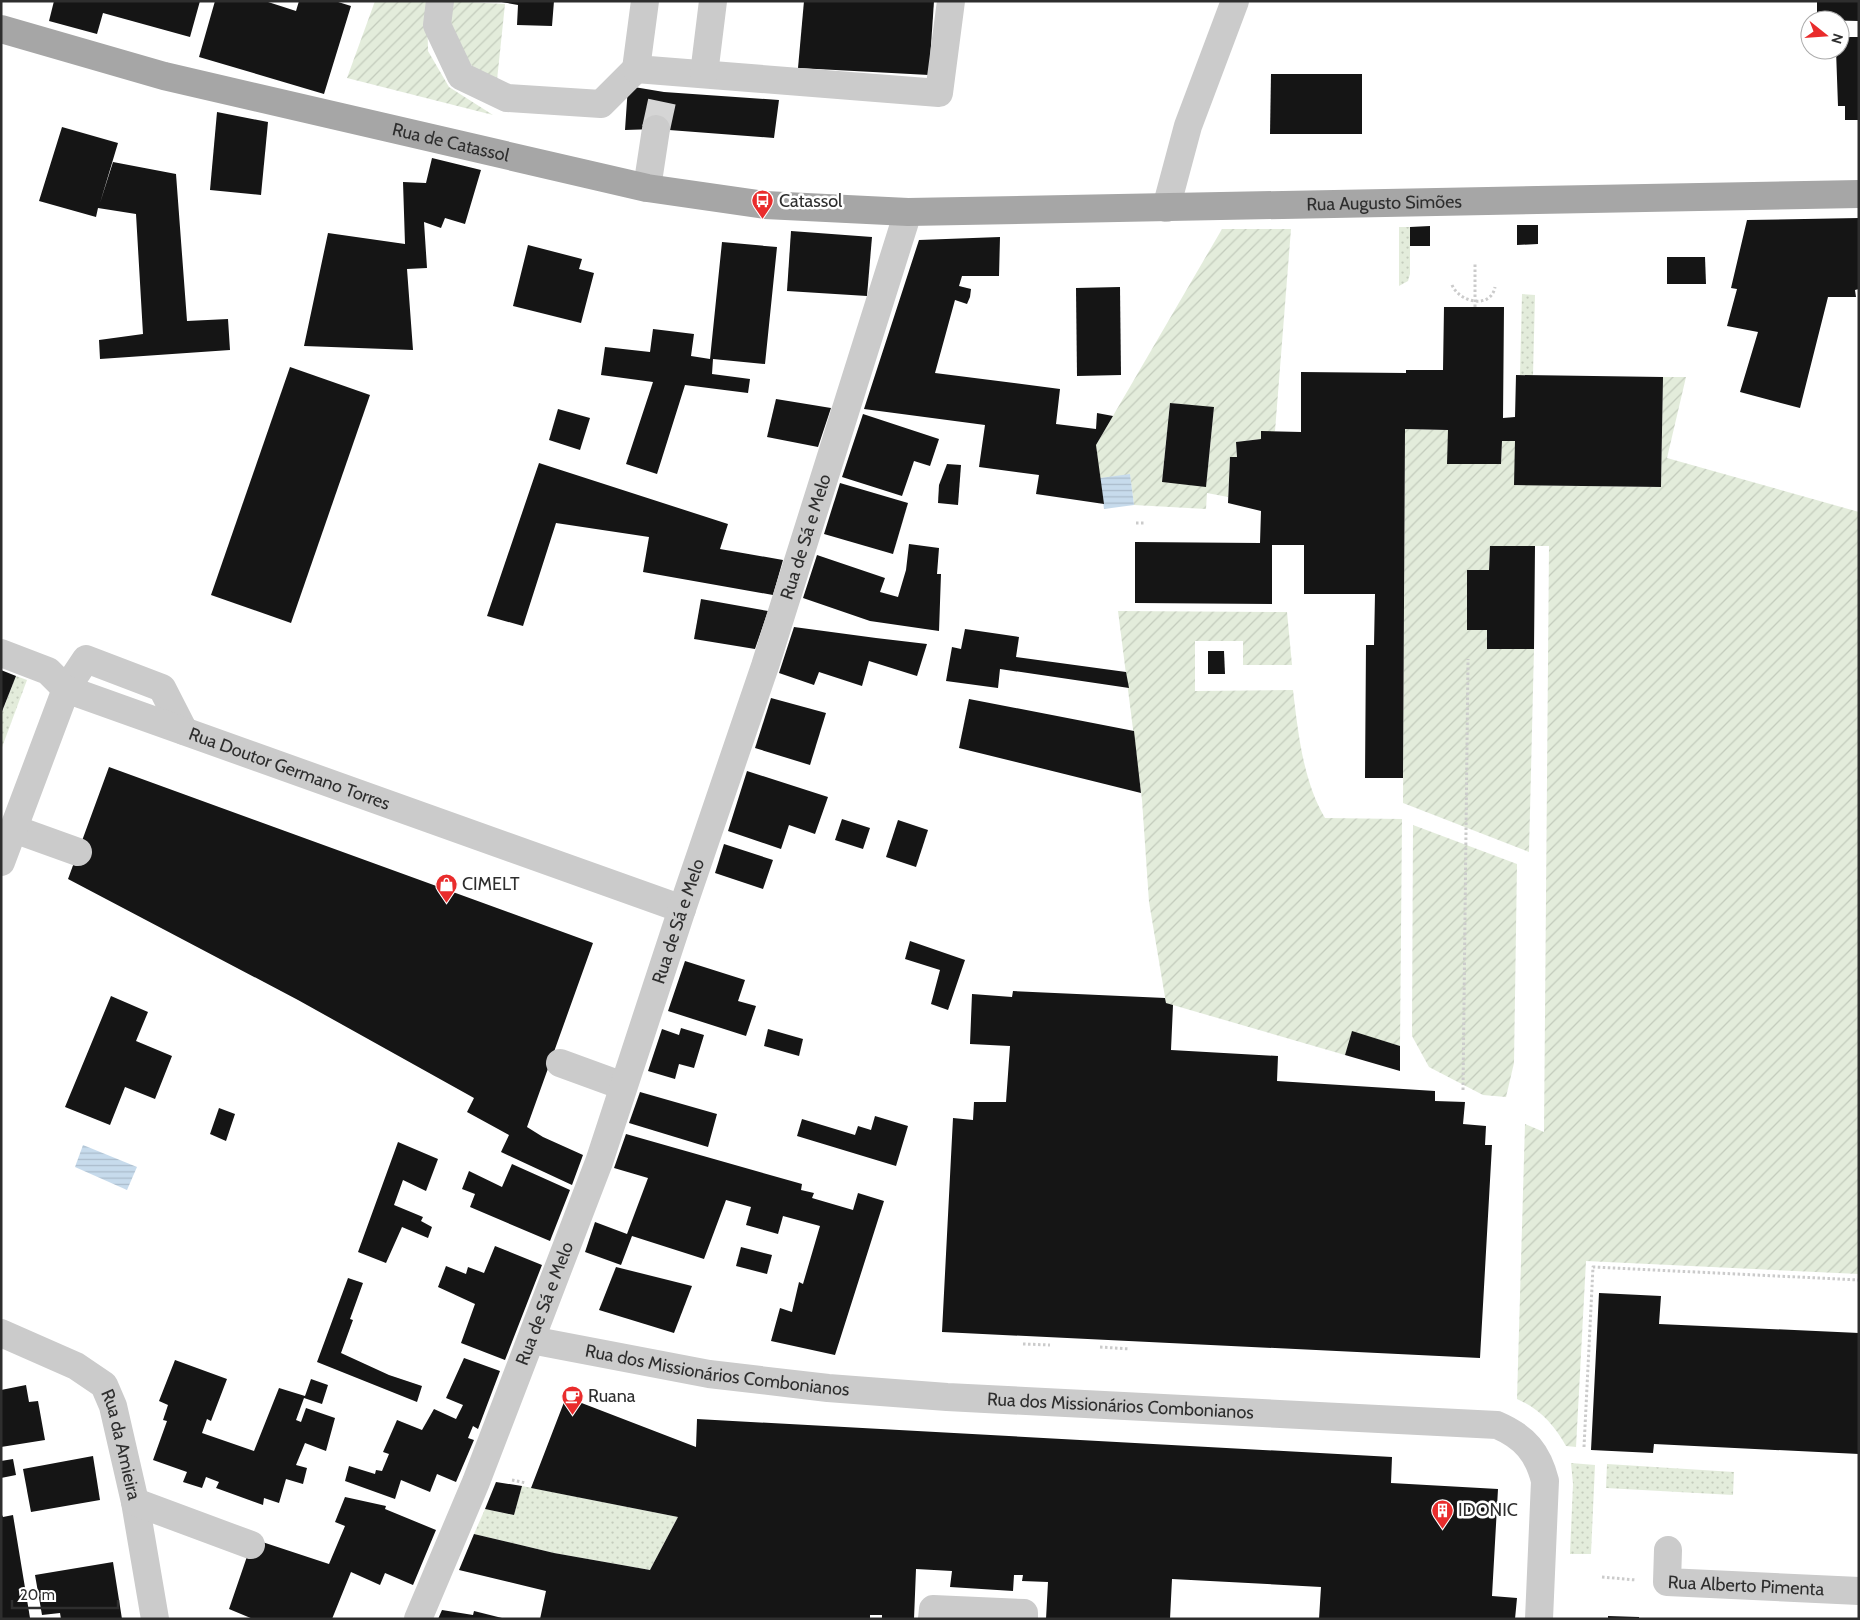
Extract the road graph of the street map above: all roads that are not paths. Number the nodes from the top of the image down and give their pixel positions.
1 (440, 1) edge
2 (645, 1) edge
3 (713, 1) edge
4 (951, 1) edge
5 (1235, 1) edge
6 (1, 29) edge
7 (636, 68) junction
8 (704, 74) junction
9 (664, 92) dead end
10 (656, 129) tunnel mouth
11 (647, 188) junction
12 (1859, 194) edge
13 (1166, 208) junction
14 (908, 212) junction
15 (1, 654) edge
16 (66, 689) junction
17 (14, 829) junction
18 (78, 852) dead end
19 (2, 860) edge
20 (682, 909) junction
21 (560, 1063) dead end
22 (623, 1086) junction
23 (1, 1333) edge
24 (531, 1340) junction
25 (136, 1502) junction
26 (250, 1545) dead end
27 (1668, 1550) dead end
28 (1859, 1591) edge
29 (155, 1619) edge
30 (418, 1619) edge
31 (932, 1619) edge
32 (1024, 1619) edge
33 (1539, 1619) edge

1 - 7 street
2 - 7 street
3 - 8 street
4 - 8 street
5 - 13 street
6 - 11 main road, Rua de Catassol
7 - 8 street
8 - 9 street
10 - 11 street
11 - 14 main road, Rua de Catassol
12 - 13 main road, Rua Augusto Simões
13 - 14 main road, Rua Augusto Simões
14 - 20 street, Rua de Sá e Melo
15 - 16 street
16 - 17 street
16 - 20 street, Rua Doutor Germano Torres
17 - 18 street
17 - 19 street
20 - 22 street, Rua de Sá e Melo
21 - 22 street
22 - 24 street, Rua de Sá e Melo
23 - 25 street, Rua da Amieira
24 - 30 street, Rua de Sá e Melo
24 - 33 street, Rua dos Missionários Combonianos
25 - 26 street
25 - 29 street, Rua da Amieira
27 - 28 street, Rua Alberto Pimenta
31 - 32 street

